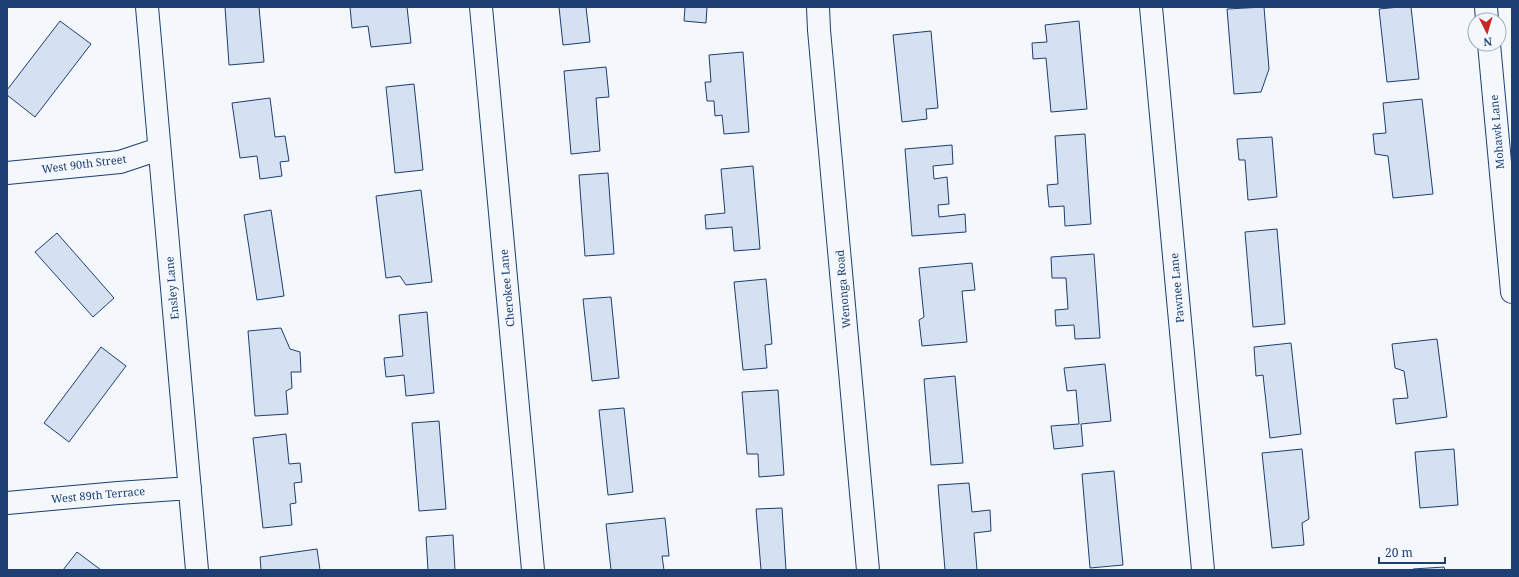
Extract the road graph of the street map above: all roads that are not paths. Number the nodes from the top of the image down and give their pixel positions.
1 (146, 7) edge
2 (481, 7) edge
3 (818, 7) edge
4 (1151, 7) edge
5 (1490, 52) edge
6 (159, 149) junction
7 (7, 173) edge
8 (1512, 292) edge
9 (190, 488) junction
10 (7, 503) edge
11 (197, 570) edge
12 (533, 570) edge
13 (868, 570) edge
14 (1203, 570) edge

1 - 6 street, Ensley Lane
2 - 12 street, Cherokee Lane
3 - 13 street, Wenonga Road
4 - 14 street, Pawnee Lane
5 - 8 street, Mohawk Lane
6 - 7 street, West 90th Street
6 - 9 street, Ensley Lane
9 - 10 street, West 89th Terrace
9 - 11 street, Ensley Lane

